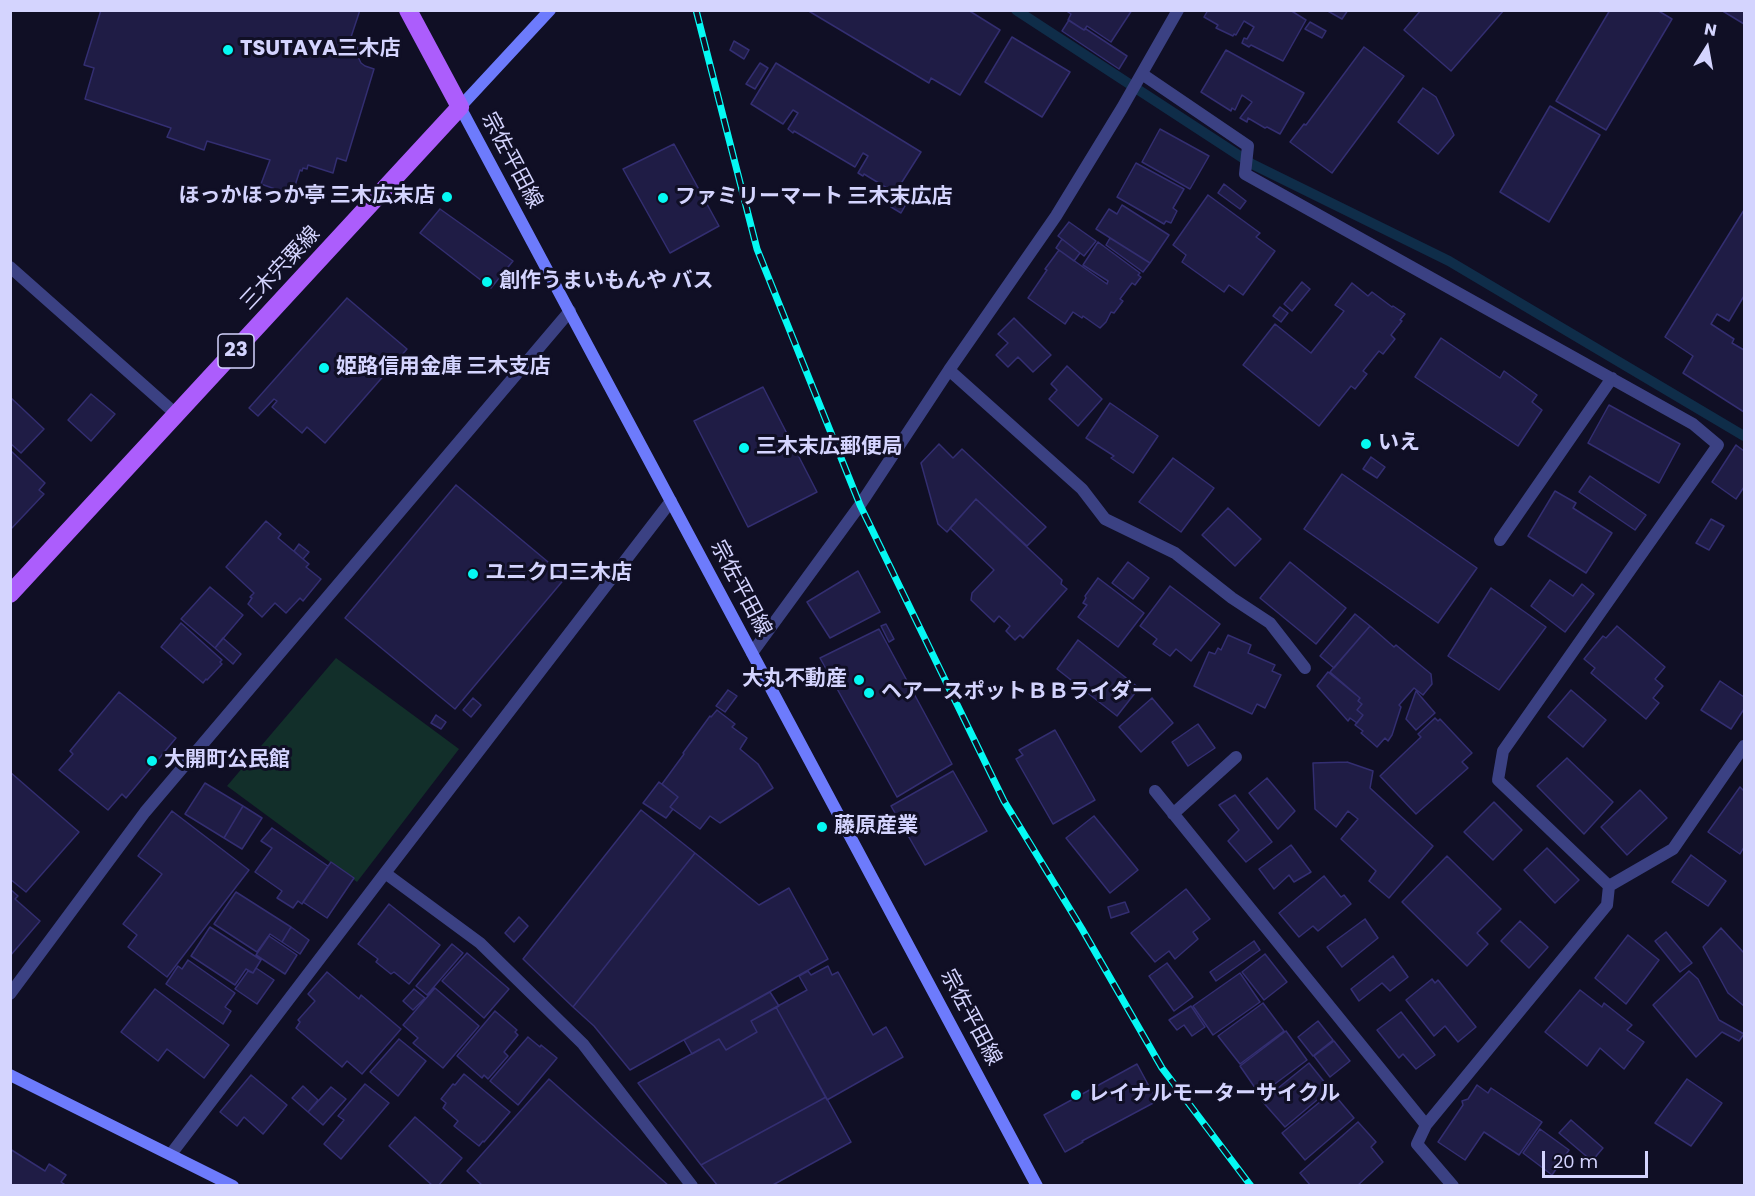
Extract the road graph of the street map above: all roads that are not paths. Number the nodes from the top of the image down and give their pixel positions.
1 (408, 10) edge
2 (550, 10) edge
3 (1178, 10) edge
4 (1142, 74) junction
5 (460, 107) junction
6 (10, 267) edge
7 (570, 311) junction
8 (949, 370) junction
9 (1612, 378) junction
10 (177, 415) junction
11 (671, 501) junction
12 (1500, 540) dead end
13 (10, 594) edge
14 (752, 653) junction
15 (1305, 668) dead end
16 (1744, 747) edge
17 (1236, 757) dead end
18 (1155, 791) dead end
19 (1173, 814) junction
20 (385, 873) junction
21 (1609, 886) junction
22 (10, 994) edge
23 (10, 1076) edge
24 (1426, 1125) junction
25 (171, 1154) junction
26 (233, 1185) edge
27 (692, 1185) edge
28 (1038, 1185) edge
29 (1454, 1185) edge

1 - 5 main road
2 - 5 main road
3 - 4 street
4 - 8 street
4 - 9 street
5 - 7 main road, 宗佐平田線
5 - 10 main road, 三木宍粟線 / 23
6 - 10 street
7 - 11 main road, 宗佐平田線
7 - 22 street
8 - 14 street
8 - 15 street
9 - 12 street
9 - 21 street
10 - 13 main road, 三木宍粟線 / 23
11 - 14 main road, 宗佐平田線
11 - 20 street
14 - 28 main road, 宗佐平田線
16 - 21 street
17 - 19 street
18 - 19 street
19 - 24 street
20 - 25 street
20 - 27 street
21 - 24 street
23 - 25 main road
24 - 29 street
25 - 26 main road

